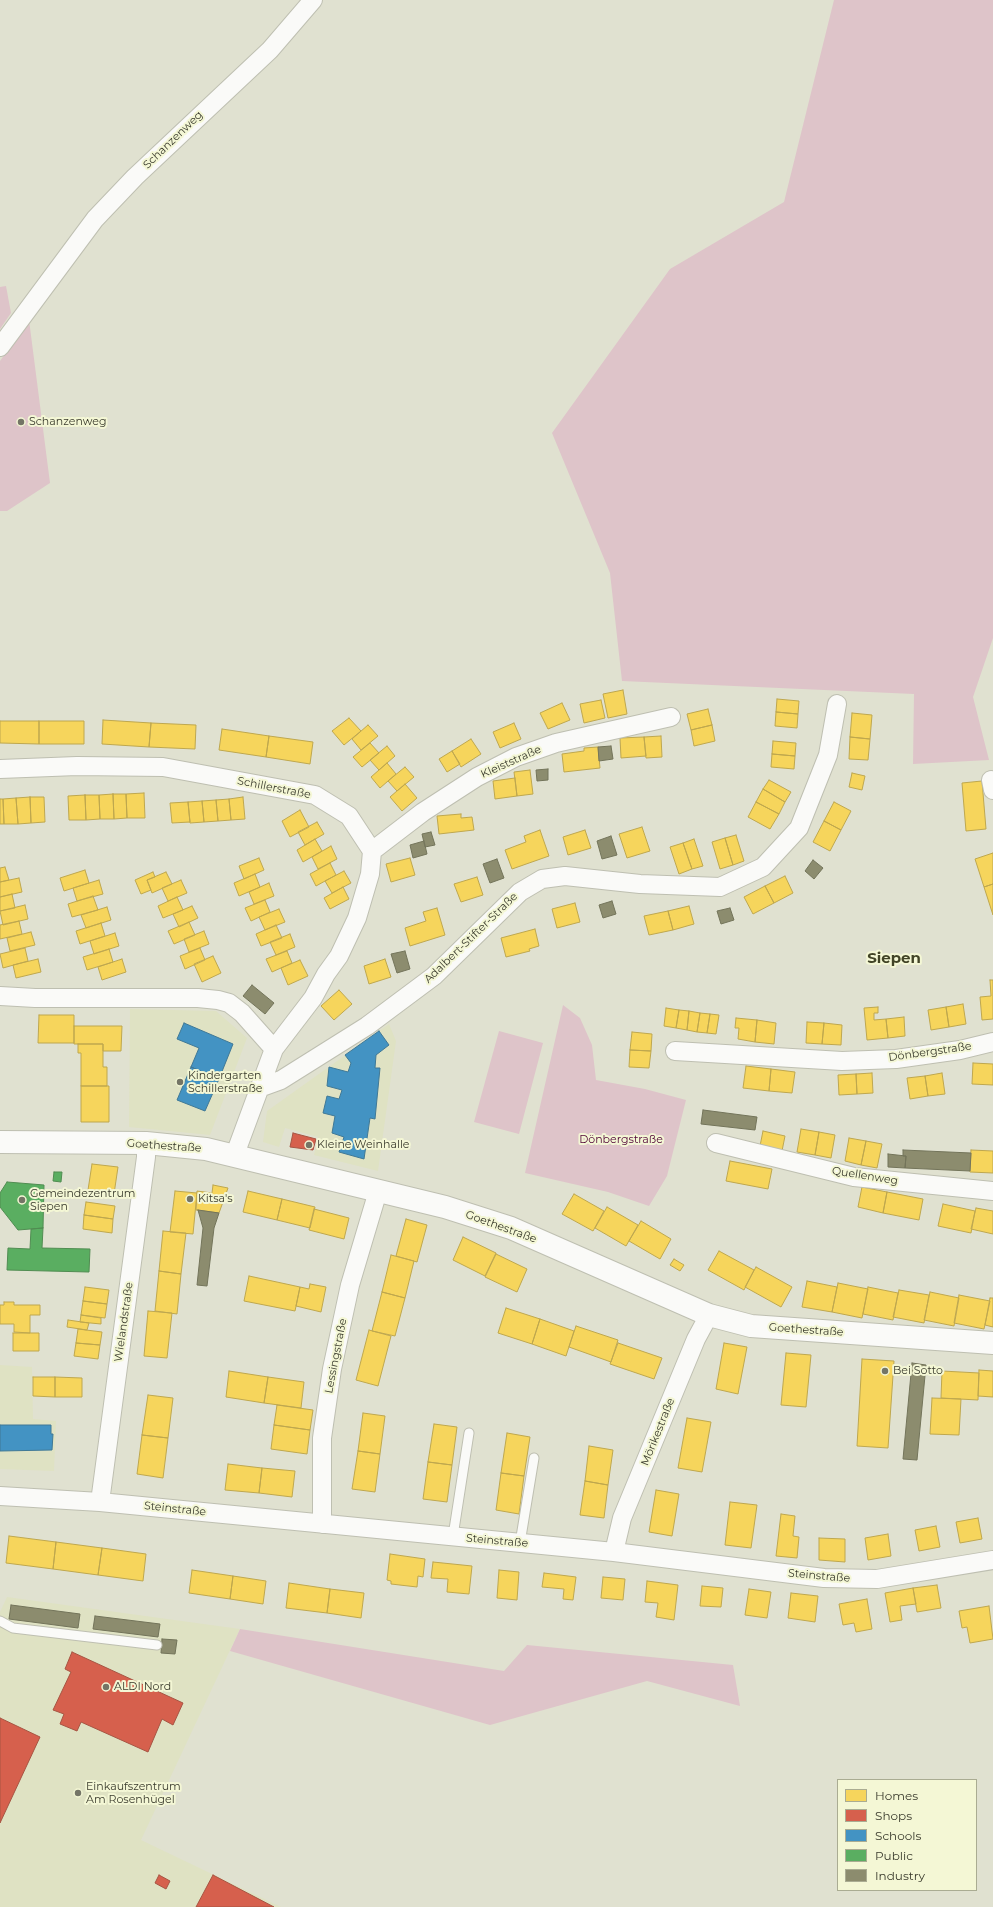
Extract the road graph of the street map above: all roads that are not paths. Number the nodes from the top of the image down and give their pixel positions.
1 (313, 0) edge
2 (0, 347) edge
3 (837, 704) dead end
4 (671, 717) dead end
5 (0, 769) edge
6 (372, 851) junction
7 (0, 996) edge
8 (993, 1042) edge
9 (274, 1050) junction
10 (675, 1051) dead end
11 (259, 1088) junction
12 (0, 1142) edge
13 (146, 1143) junction
14 (716, 1143) dead end
15 (234, 1157) junction
16 (378, 1191) junction
17 (993, 1191) edge
18 (709, 1314) junction
19 (993, 1343) edge
20 (469, 1433) dead end
21 (534, 1458) dead end
22 (0, 1496) edge
23 (100, 1502) junction
24 (322, 1524) junction
25 (452, 1536) junction
26 (520, 1543) junction
27 (614, 1552) junction
28 (993, 1560) edge
29 (0, 1621) edge
30 (157, 1644) dead end

1 - 2 street, Schanzenweg
3 - 11 street, Adalbert-Stifter-Straße
4 - 6 street, Kleiststraße
5 - 6 street, Schillerstraße
6 - 9 street
7 - 9 street
8 - 10 street, Dönbergstraße
9 - 11 street
11 - 15 street
12 - 13 street, Goethestraße
13 - 15 street, Goethestraße
13 - 23 street, Wielandstraße
14 - 17 street, Quellenweg
15 - 16 street, Goethestraße
16 - 18 street, Goethestraße
16 - 24 street, Lessingstraße
18 - 19 street, Goethestraße
18 - 27 street, Mörikestraße
20 - 25 lane
21 - 26 lane
22 - 23 street, Steinstraße
23 - 24 street, Steinstraße
24 - 25 street, Steinstraße
25 - 26 street, Steinstraße
26 - 27 street, Steinstraße
27 - 28 street, Steinstraße
29 - 30 lane

